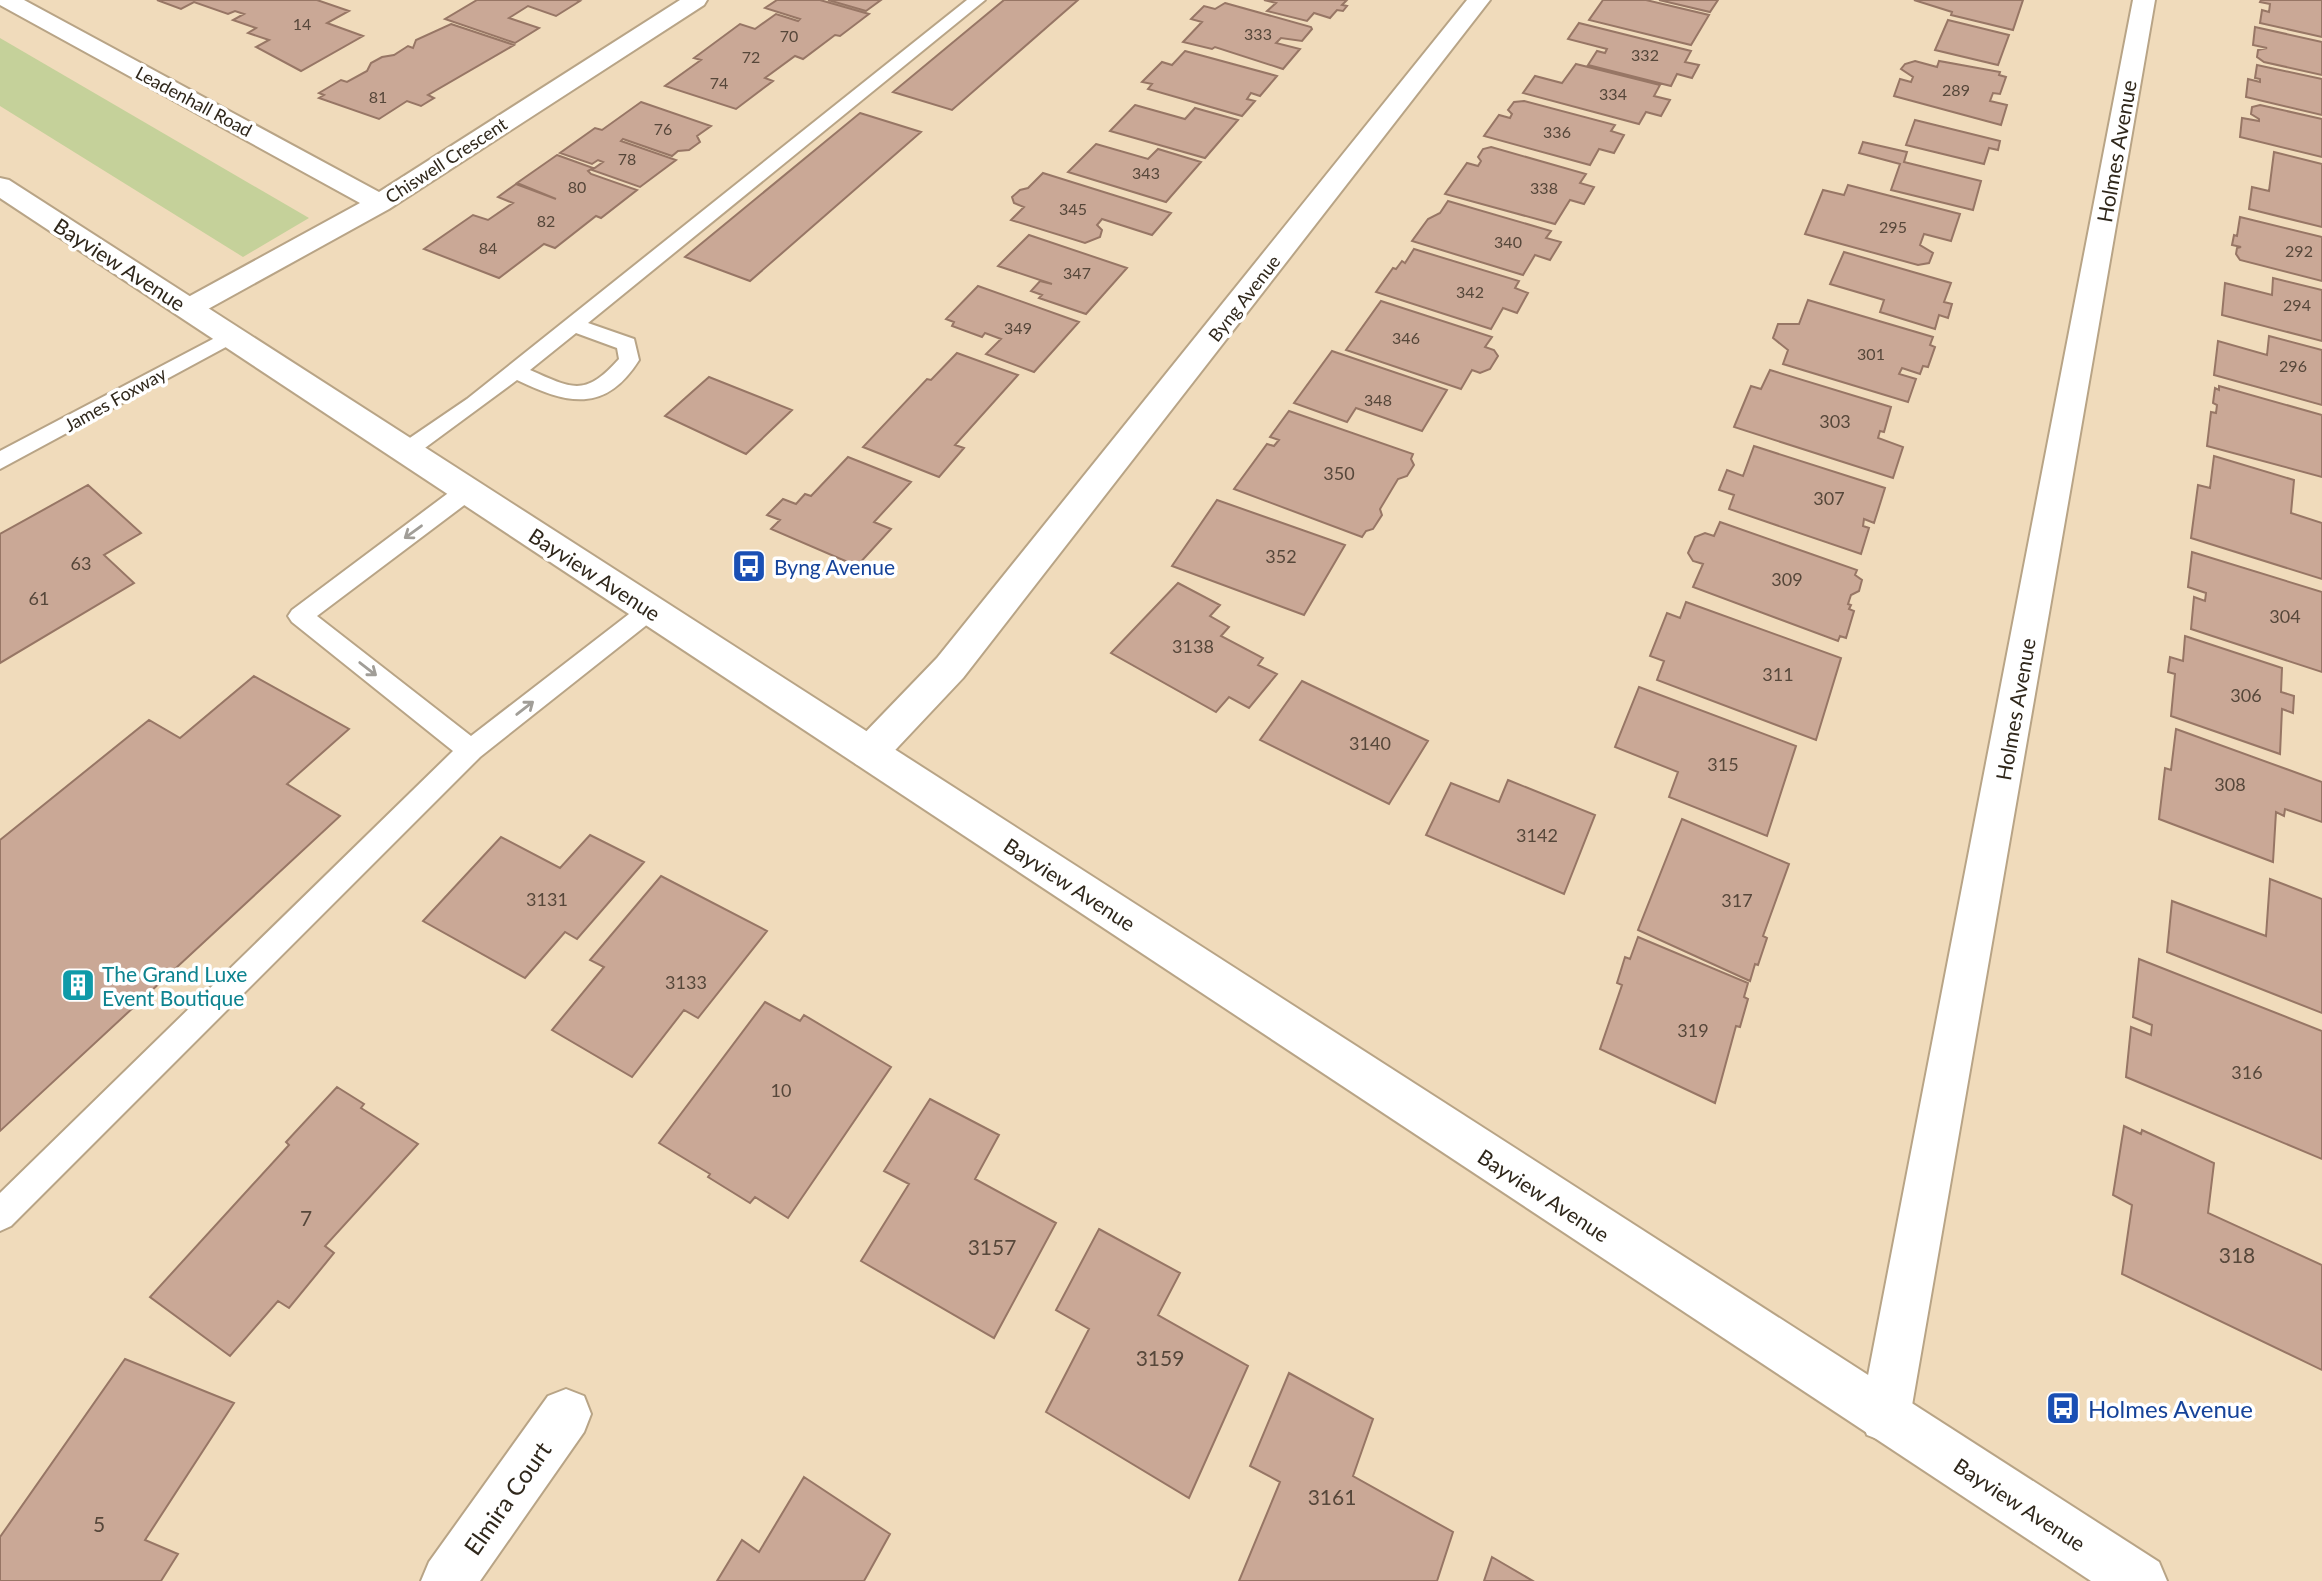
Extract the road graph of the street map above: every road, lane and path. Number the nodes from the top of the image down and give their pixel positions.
1 (7, 0) edge
2 (696, 0) edge
3 (977, 0) edge
4 (1479, 0) edge
5 (2144, 0) edge
6 (1, 187) edge
7 (380, 203) junction
8 (189, 308) junction
9 (571, 324) junction
10 (230, 336) junction
11 (514, 370) junction
12 (406, 451) junction
13 (0, 461) edge
14 (467, 491) junction
15 (650, 610) junction
16 (471, 750) junction
17 (869, 752) junction
18 (0, 1215) edge
19 (566, 1414) dead end
20 (1885, 1417) junction
21 (448, 1581) edge
22 (2140, 1581) edge

1 - 7 street, Leadenhall Road
2 - 7 street, Chiswell Crescent
3 - 9 lane
4 - 17 street, Byng Avenue
5 - 20 street, Holmes Avenue
6 - 8 street, Bayview Avenue
7 - 8 street, Chiswell Crescent
8 - 10 street, Bayview Avenue
9 - 11 lane
9 - 11 lane
10 - 12 street, Bayview Avenue
10 - 13 lane, James Foxway
11 - 12 lane
12 - 14 street, Bayview Avenue
14 - 15 street, Bayview Avenue
14 -> 16 lane
16 -> 15 lane
15 - 17 street, Bayview Avenue
16 - 18 lane
17 - 20 street, Bayview Avenue
19 - 21 street, Elmira Court
20 - 22 street, Bayview Avenue

